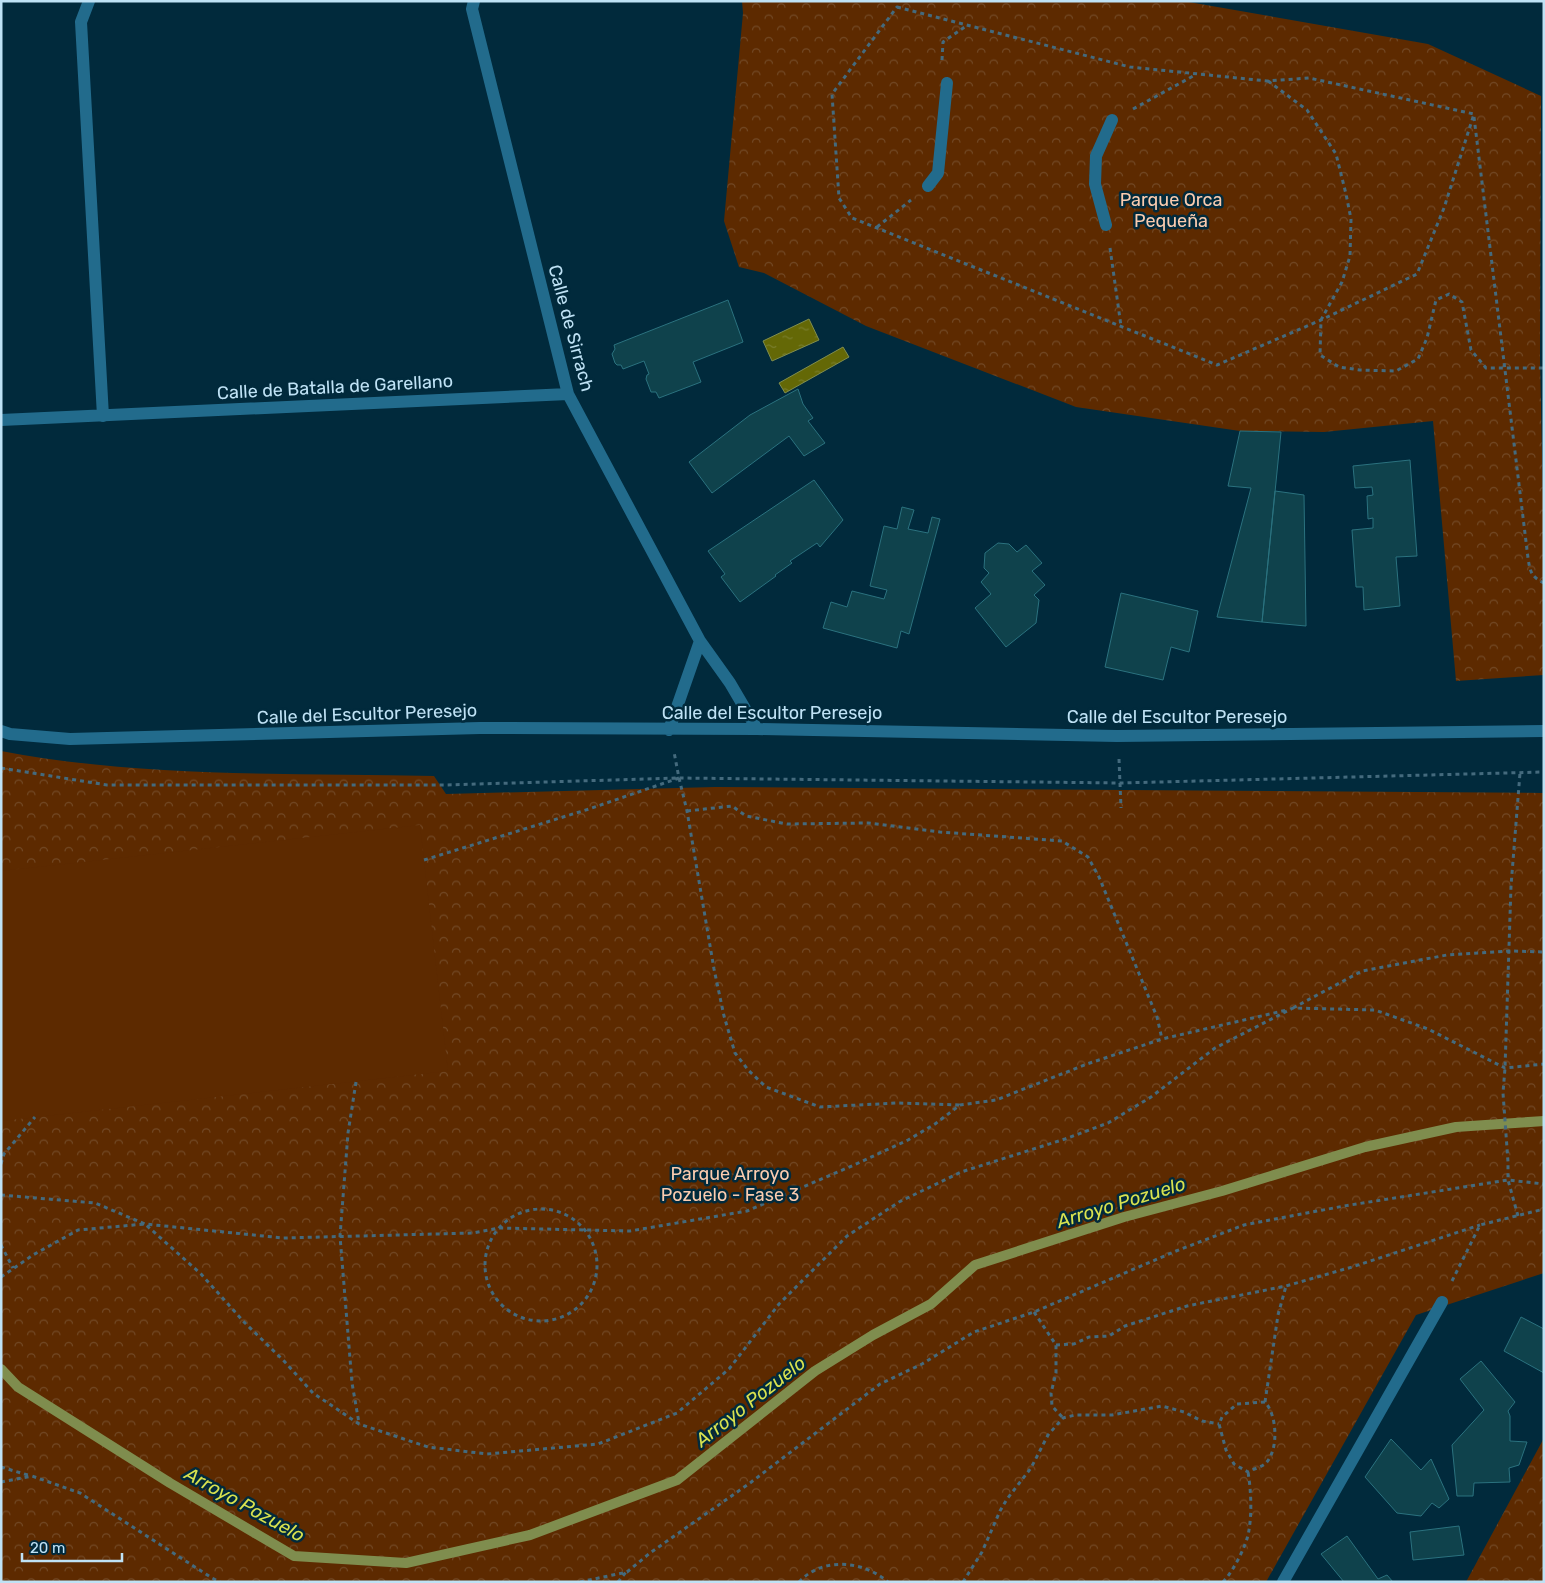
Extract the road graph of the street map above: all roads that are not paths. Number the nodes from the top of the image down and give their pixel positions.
1 (89, 1) edge
2 (471, 4) edge
3 (947, 83) road end
4 (1112, 120) road end
5 (928, 186) road end
6 (1106, 225) road end
7 (568, 394) junction
8 (103, 416) junction
9 (1, 420) edge
10 (700, 640) junction
11 (758, 729) junction
12 (669, 730) junction
13 (1, 731) edge
14 (1544, 731) edge
15 (1442, 1302) road end
16 (1283, 1582) edge

1 - 8 street
2 - 7 street, Calle de Sirrach
3 - 5 street
4 - 6 street
7 - 8 street, Calle de Batalla de Garellano
7 - 10 street, Calle de Sirrach
8 - 9 street, Calle de Batalla de Garellano
10 - 11 street, Calle de Sirrach
10 - 12 street
11 - 12 street, Calle del Escultor Peresejo
11 - 14 street, Calle del Escultor Peresejo
12 - 13 street, Calle del Escultor Peresejo
15 - 16 street

